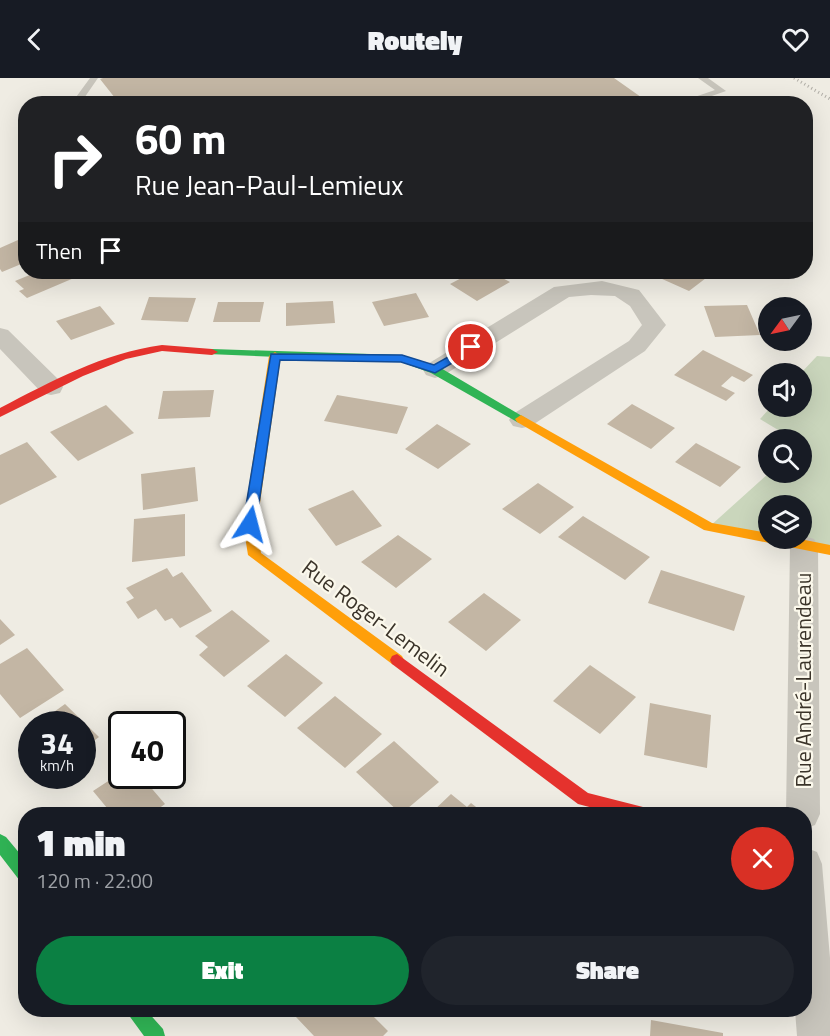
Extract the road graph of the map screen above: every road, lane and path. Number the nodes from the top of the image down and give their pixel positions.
1 (94, 78) edge
2 (702, 78) edge
3 (81, 96) edge
4 (705, 96) edge
5 (0, 334) edge
6 (275, 356) junction
7 (435, 370) junction
8 (51, 387) junction
9 (0, 413) edge
10 (522, 420) junction
11 (817, 548) edge
12 (615, 807) edge
13 (803, 807) edge
14 (0, 842) edge
15 (18, 865) edge
16 (812, 970) edge
17 (140, 1017) edge
18 (156, 1036) edge
19 (817, 1036) edge

1 - 3 lane
2 - 4 lane
5 - 8 street
6 - 7 street
6 - 8 street
6 - 12 street, Rue Roger-Lemelin
7 - 10 street
7 - 10 street
8 - 9 street
10 - 11 street
11 - 13 street, Rue André-Laurendeau
14 - 15 street
16 - 19 street
17 - 18 street

